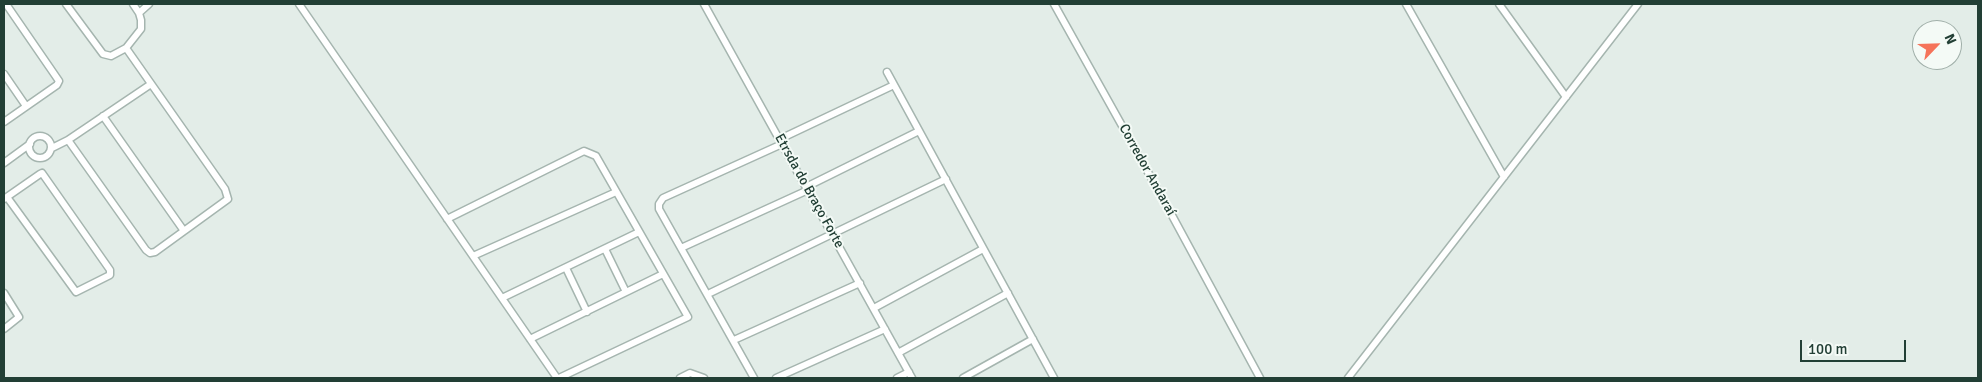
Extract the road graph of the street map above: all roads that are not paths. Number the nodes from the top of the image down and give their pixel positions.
1 (6, 4) edge
2 (66, 4) edge
3 (133, 4) edge
4 (149, 4) edge
5 (299, 4) edge
6 (704, 4) edge
7 (1054, 4) edge
8 (1406, 4) edge
9 (1499, 4) edge
10 (1638, 4) edge
11 (139, 13) junction
12 (126, 48) junction
13 (887, 72) dead end
14 (4, 74) edge
15 (151, 84) junction
16 (894, 85) junction
17 (1566, 97) junction
18 (26, 106) junction
19 (103, 116) junction
20 (4, 122) edge
21 (920, 131) junction
22 (68, 140) junction
23 (781, 142) junction
24 (30, 144) junction
25 (52, 148) junction
26 (4, 163) edge
27 (1504, 177) junction
28 (946, 179) junction
29 (807, 188) junction
30 (616, 192) junction
31 (5, 198) edge
32 (447, 218) junction
33 (184, 231) junction
34 (639, 232) junction
35 (832, 234) junction
36 (681, 248) junction
37 (605, 249) junction
38 (984, 249) junction
39 (473, 256) junction
40 (566, 268) junction
41 (663, 274) junction
42 (860, 283) junction
43 (626, 292) junction
44 (4, 293) edge
45 (1008, 293) junction
46 (708, 294) junction
47 (502, 298) junction
48 (874, 308) junction
49 (587, 312) junction
50 (885, 328) junction
51 (4, 329) edge
52 (530, 338) junction
53 (1033, 339) junction
54 (734, 340) junction
55 (898, 352) junction
56 (911, 375) edge
57 (558, 378) edge
58 (680, 378) edge
59 (704, 378) edge
60 (754, 378) edge
61 (776, 378) edge
62 (896, 378) edge
63 (963, 378) edge
64 (1054, 378) edge
65 (1260, 378) edge
66 (1348, 378) edge

1 - 18 street
2 - 12 street
3 - 11 street
4 - 11 street
5 - 32 street
6 - 23 street, Etrsda do Braço Forte
7 - 65 street, Corredor Andaraí
8 - 27 street
9 - 17 street
10 - 17 street
11 - 12 street
12 - 15 street
13 - 16 street
14 - 18 street
15 - 19 street
15 - 33 street
16 - 21 street
16 - 23 street
17 - 27 street
18 - 20 street
19 - 22 street
19 - 33 street
21 - 28 street
21 - 29 street
22 - 25 street
22 - 33 street
23 - 29 street, Etrsda do Braço Forte
23 - 36 street
24 - 25 street
24 - 25 street
24 - 26 street
27 - 66 street
28 - 35 street
28 - 38 street
29 - 35 street, Etrsda do Braço Forte
29 - 36 street
30 - 32 street
30 - 34 street
30 - 39 street
31 - 31 street
32 - 39 street
34 - 37 street
34 - 41 street
35 - 42 street, Etrsda do Braço Forte
35 - 46 street
36 - 46 street
37 - 40 street
37 - 43 street
38 - 45 street
38 - 48 street
39 - 47 street
40 - 47 street
40 - 49 street
41 - 43 street
41 - 57 street
42 - 48 street, Etrsda do Braço Forte
42 - 54 street
43 - 49 street
44 - 51 street
45 - 53 street
45 - 55 street
46 - 54 street
47 - 52 street
48 - 50 street, Etrsda do Braço Forte
49 - 52 street
50 - 55 street, Etrsda do Braço Forte
50 - 61 street
52 - 57 street
53 - 63 street
53 - 64 street
54 - 60 street
55 - 56 street, Etrsda do Braço Forte
56 - 62 street
58 - 59 street

